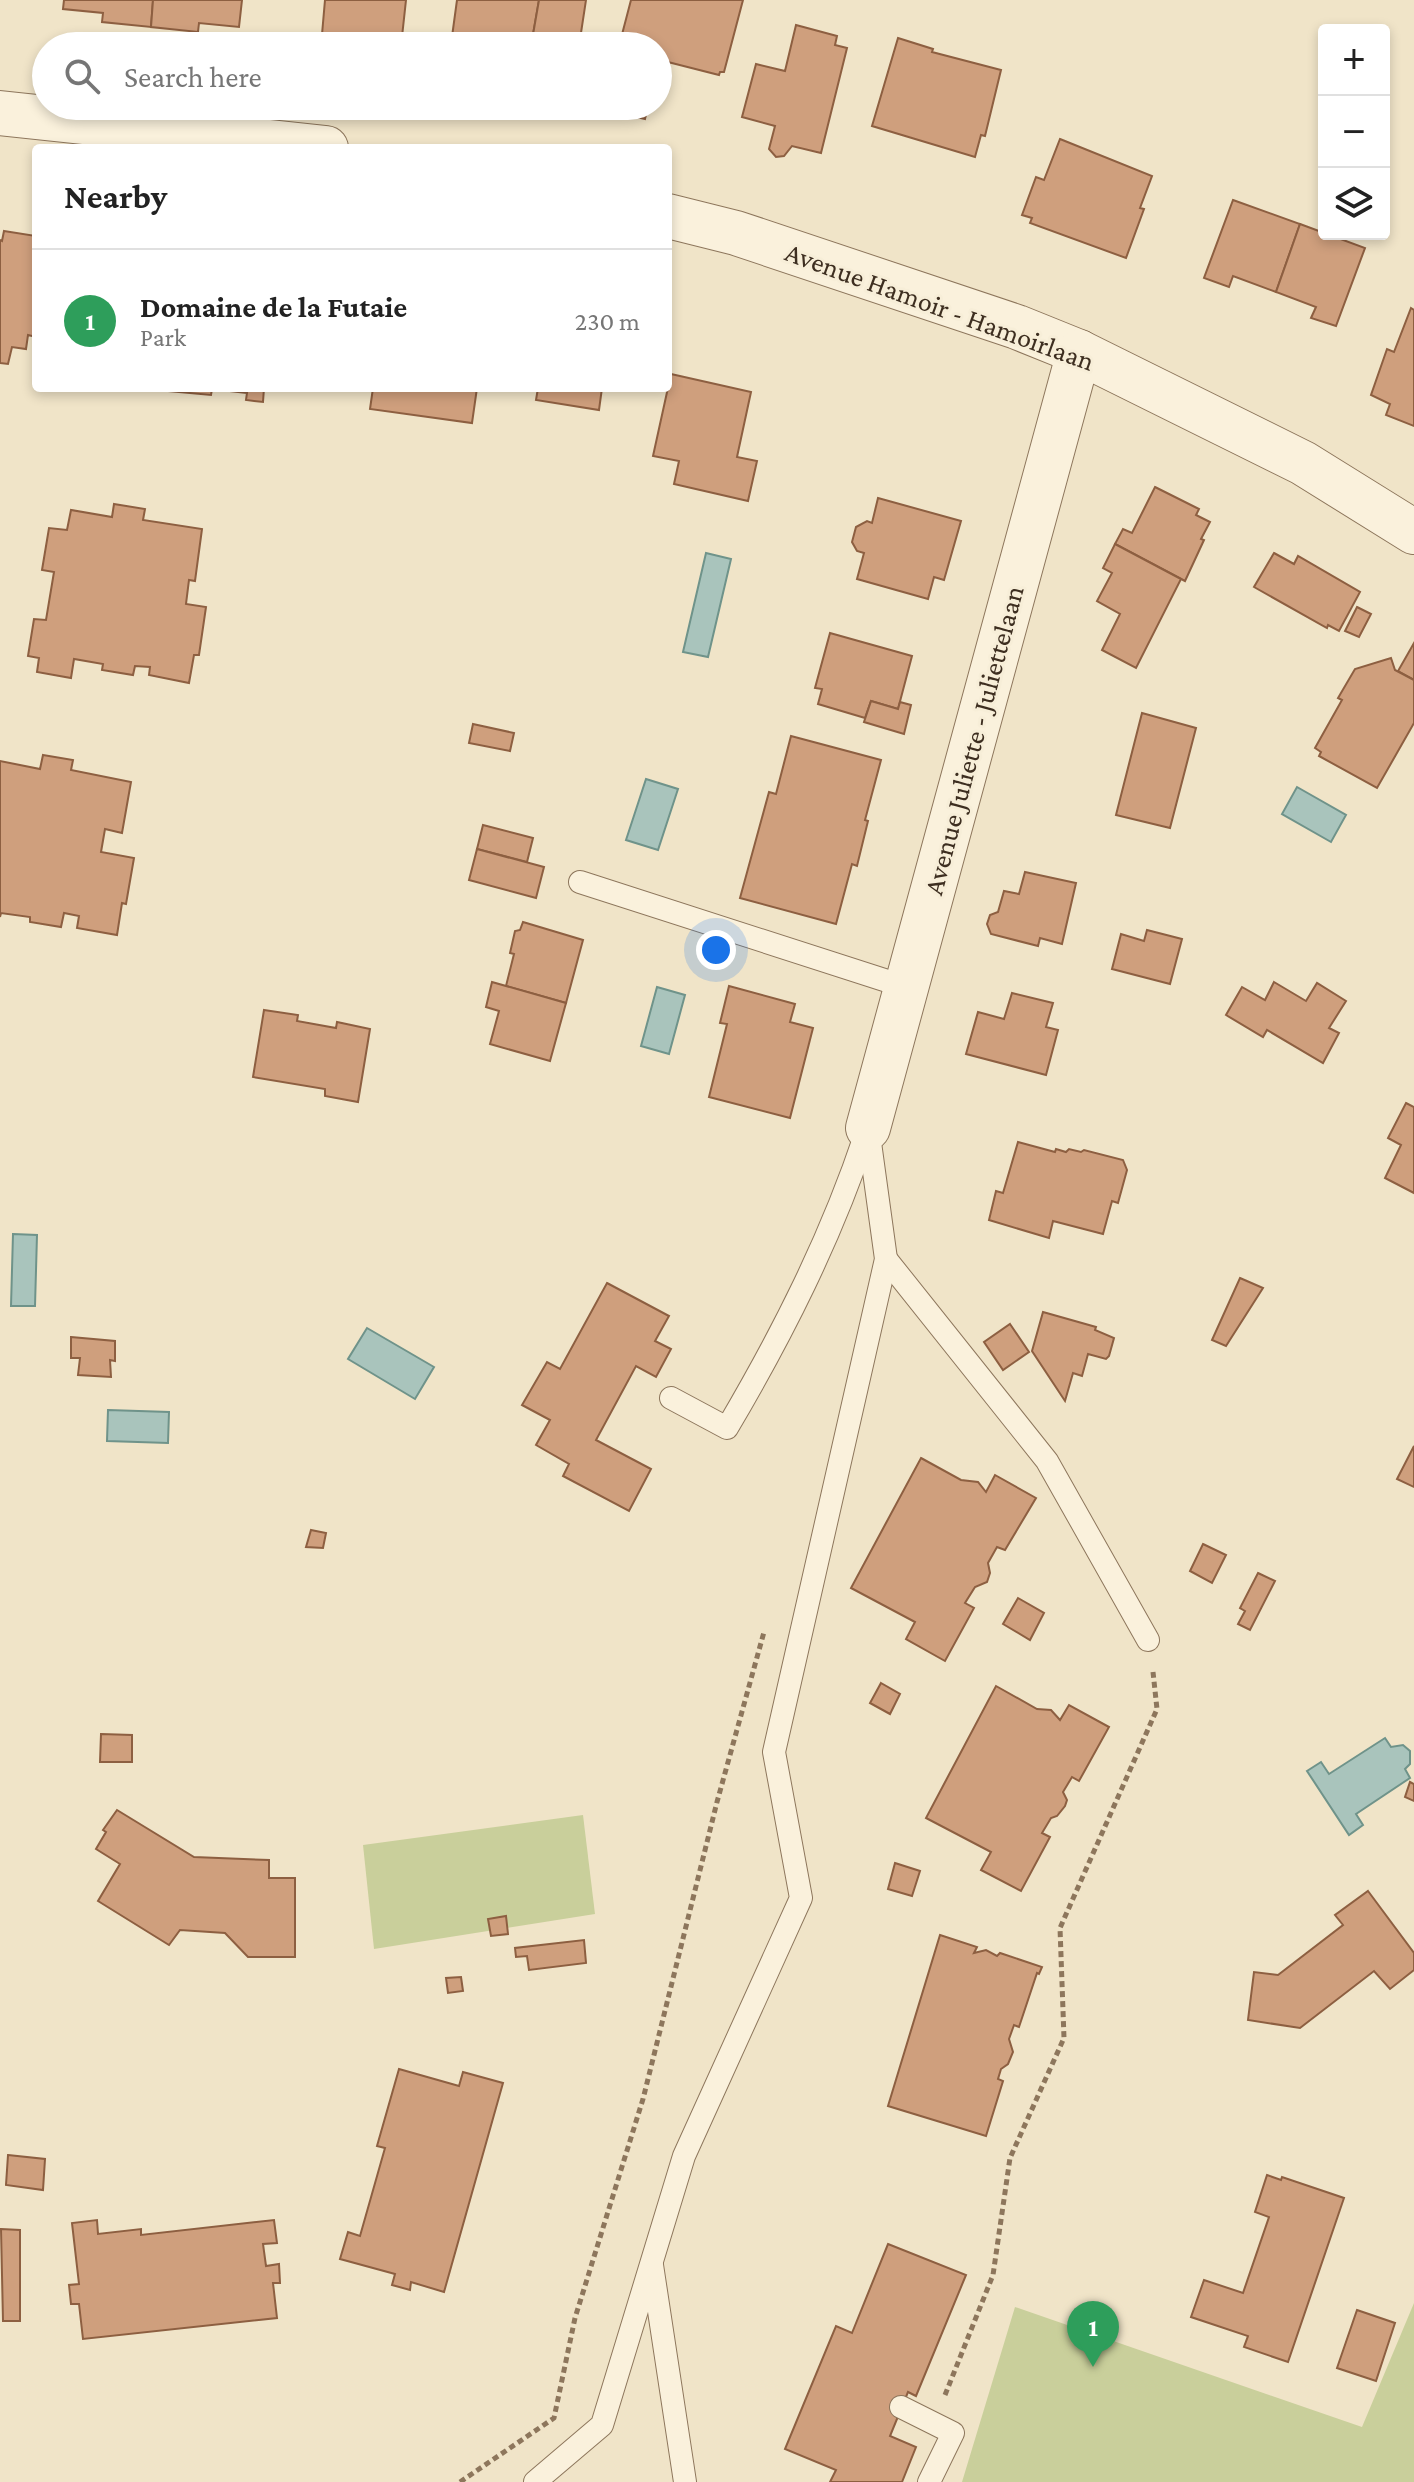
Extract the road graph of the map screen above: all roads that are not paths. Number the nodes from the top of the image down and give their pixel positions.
1 (0, 113) edge
2 (32, 116) edge
3 (65, 120) edge
4 (289, 144) edge
5 (672, 217) edge
6 (1079, 352) junction
7 (1414, 532) edge
8 (580, 882) dead end
9 (906, 987) junction
10 (868, 1128) junction
11 (886, 1259) junction
12 (671, 1398) dead end
13 (1148, 1640) road end
14 (652, 2260) junction
15 (901, 2407) dead end
16 (535, 2482) edge
17 (685, 2482) edge
18 (929, 2482) edge

1 - 2 street
3 - 4 street
5 - 6 street, Avenue Hamoir - Hamoirlaan
6 - 7 street, Avenue Hamoir - Hamoirlaan
6 - 9 street, Avenue Juliette - Juliettelaan
8 - 9 lane
9 - 10 street, Avenue Juliette - Juliettelaan
10 - 11 lane
10 - 12 lane
11 - 13 lane
11 - 14 lane
14 - 16 lane
14 - 17 lane
15 - 18 lane

